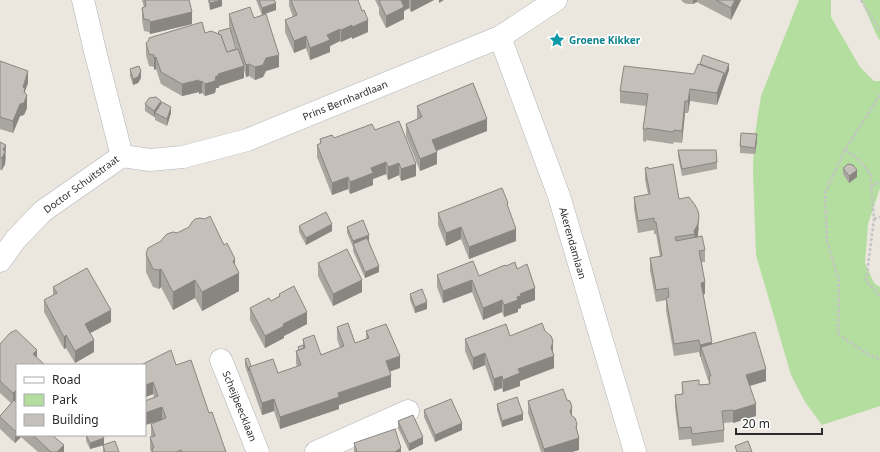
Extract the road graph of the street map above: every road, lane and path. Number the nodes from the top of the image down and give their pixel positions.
1 (83, 0) edge
2 (556, 0) edge
3 (861, 0) edge
4 (880, 31) edge
5 (500, 37) junction
6 (880, 95) edge
7 (844, 150) junction
8 (122, 156) junction
9 (880, 182) edge
10 (872, 186) junction
11 (880, 217) edge
12 (874, 219) junction
13 (0, 261) edge
14 (880, 296) edge
15 (880, 359) edge
16 (221, 360) dead end
17 (408, 411) dead end
18 (258, 452) edge
19 (316, 452) edge
20 (635, 452) edge

1 - 8 street, Doctor Schuitstraat
2 - 5 street, Prins Bernhardlaan
3 - 4 path
5 - 8 street, Prins Bernhardlaan
5 - 20 street, Akerendamlaan
6 - 7 path
7 - 10 path
7 - 15 path
8 - 13 street, Doctor Schuitstraat
9 - 10 path
10 - 12 path
11 - 12 path
12 - 14 path
16 - 18 street, Scheijbeecklaan
17 - 19 street

